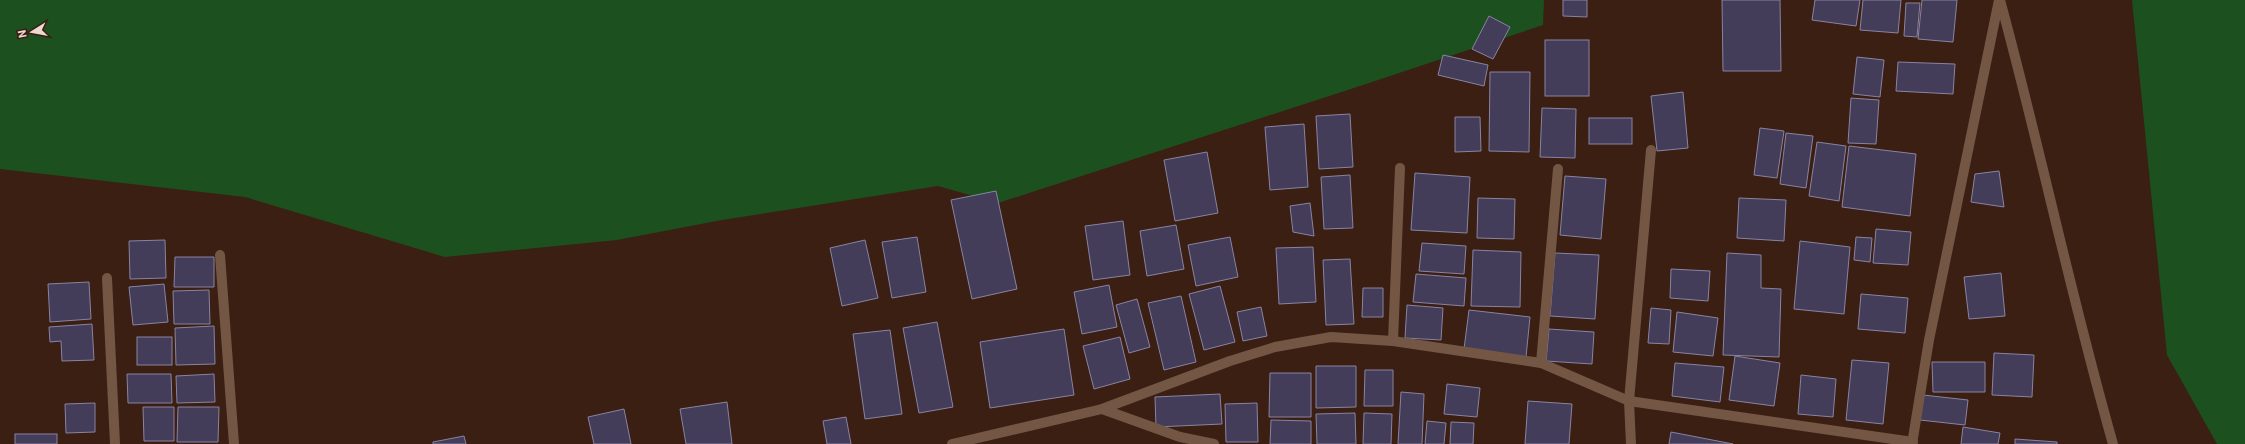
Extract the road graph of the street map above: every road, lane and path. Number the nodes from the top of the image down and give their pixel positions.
1 (1999, 0) edge
2 (1651, 150) dead end
3 (1400, 168) dead end
4 (1558, 169) dead end
5 (220, 255) dead end
6 (107, 278) dead end
7 (1393, 341) junction
8 (1540, 363) junction
9 (1629, 401) junction
10 (1102, 409) junction
11 (1913, 443) edge
12 (115, 444) edge
13 (234, 444) edge
14 (952, 444) edge
15 (1214, 444) edge
16 (1631, 444) edge
17 (2114, 444) edge

1 - 11 street
1 - 17 street
2 - 9 street
3 - 7 street
4 - 8 street
5 - 13 street
6 - 12 street
7 - 8 street
7 - 10 street
8 - 9 street
9 - 11 street
9 - 16 street
10 - 14 street
10 - 15 street

